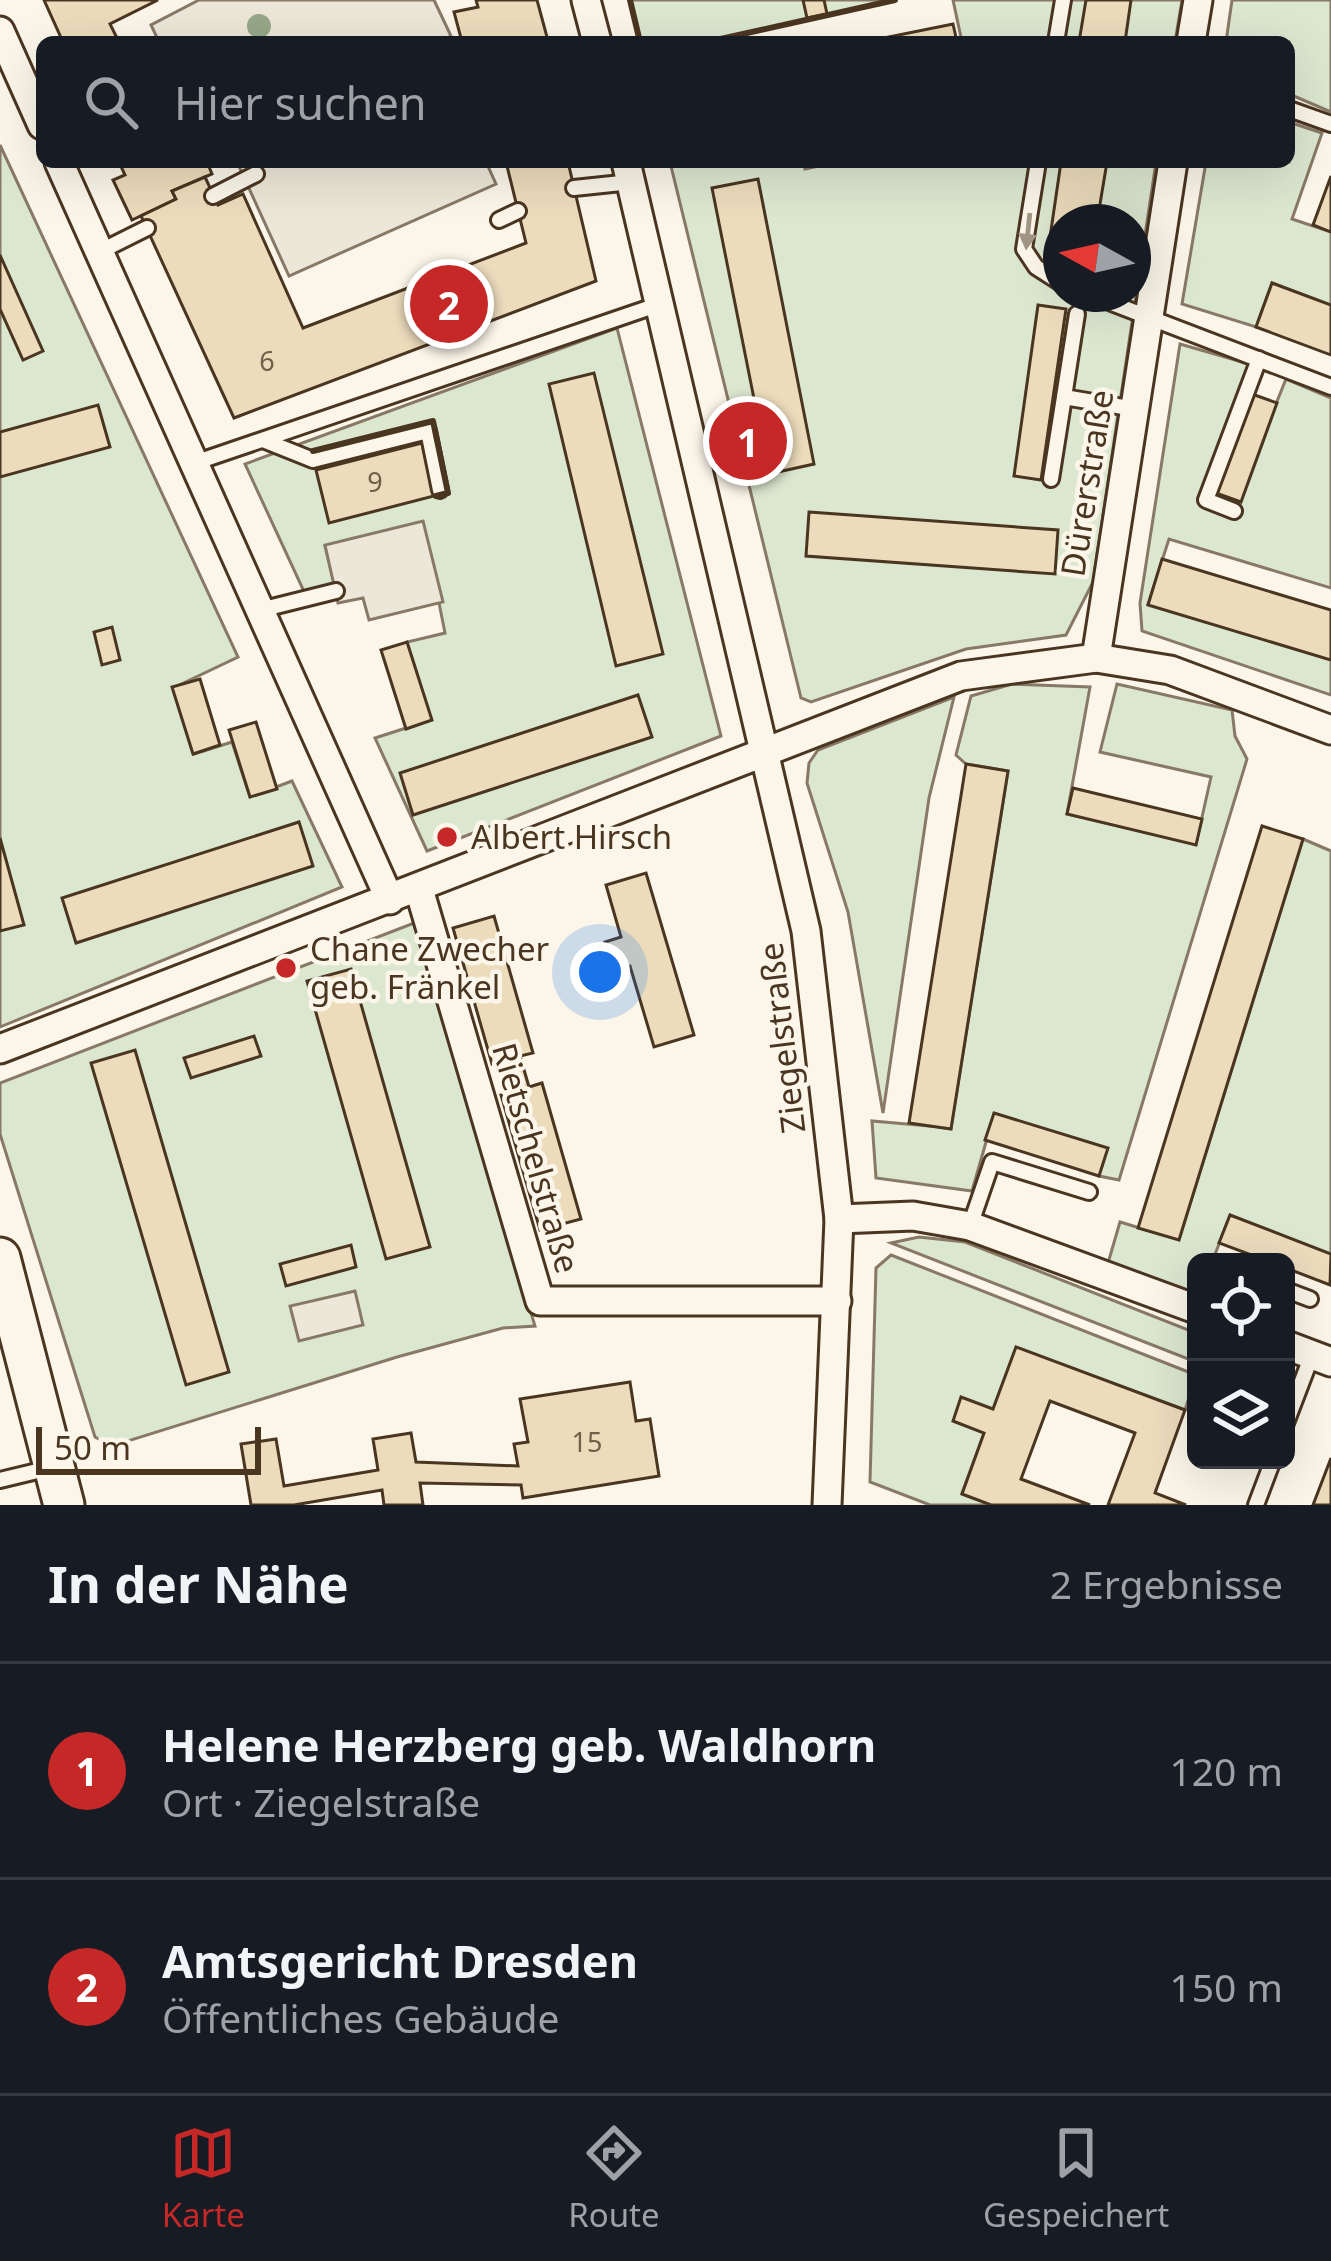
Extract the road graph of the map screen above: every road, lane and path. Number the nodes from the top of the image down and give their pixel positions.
1 (586, 0) edge
2 (1063, 0) edge
3 (1198, 0) edge
4 (0, 31) edge
5 (595, 36) edge
6 (1057, 36) edge
7 (1193, 36) edge
8 (36, 111) edge
9 (1295, 111) edge
10 (1331, 124) edge
11 (62, 168) edge
12 (1037, 168) edge
13 (1172, 168) edge
14 (628, 172) edge
15 (256, 174) dead end
16 (574, 188) dead end
17 (213, 196) dead end
18 (518, 212) dead end
19 (499, 220) dead end
20 (147, 228) dead end
21 (99, 252) junction
22 (1043, 271) edge
23 (660, 304) junction
24 (1134, 312) edge
25 (1077, 314) dead end
26 (1149, 318) junction
27 (1259, 359) junction
28 (1331, 387) edge
29 (1064, 397) junction
30 (1135, 409) junction
31 (263, 440) junction
32 (194, 463) junction
33 (1052, 479) dead end
34 (440, 490) dead end
35 (1234, 511) dead end
36 (336, 590) dead end
37 (260, 610) junction
38 (1096, 658) junction
39 (1331, 730) edge
40 (766, 754) junction
41 (419, 890) junction
42 (390, 900) junction
43 (0, 1048) edge
44 (1089, 1192) dead end
45 (838, 1220) junction
46 (970, 1226) junction
47 (0, 1258) edge
48 (1295, 1293) edge
49 (1310, 1299) dead end
50 (837, 1300) junction
51 (1187, 1306) edge
52 (1310, 1354) edge
53 (1295, 1397) edge
54 (1270, 1469) edge
55 (0, 1480) edge
56 (60, 1486) edge
57 (827, 1505) edge
58 (1256, 1505) edge

1 - 5 street
2 - 6 lane
3 - 7 street
4 - 8 street
9 - 10 lane
11 - 21 street
12 -> 22 lane
13 - 26 street, Dürerstraße
14 - 16 lane
14 - 23 street, Ziegelstraße
15 - 17 lane
18 - 19 lane
20 - 21 lane
21 - 32 street
23 - 31 lane
23 - 40 street, Ziegelstraße
24 - 26 lane
25 - 29 lane
26 - 27 lane
26 - 30 street, Dürerstraße
27 - 28 lane
27 - 35 lane
29 - 30 lane
29 - 33 lane
30 - 38 street, Dürerstraße
31 - 32 lane
31 - 34 lane
32 - 37 street
36 - 37 lane
37 - 42 street
38 - 39 street
38 - 40 street
40 - 41 street
40 - 45 street, Ziegelstraße
41 - 42 street
41 - 50 street, Rietschelstraße
42 - 43 street
44 - 46 lane
45 - 46 street
45 - 50 street, Ziegelstraße
46 - 51 street
47 - 56 main road
48 - 49 lane
50 - 57 street, Ziegelstraße
52 - 53 lane
54 - 58 lane
55 - 56 lane

